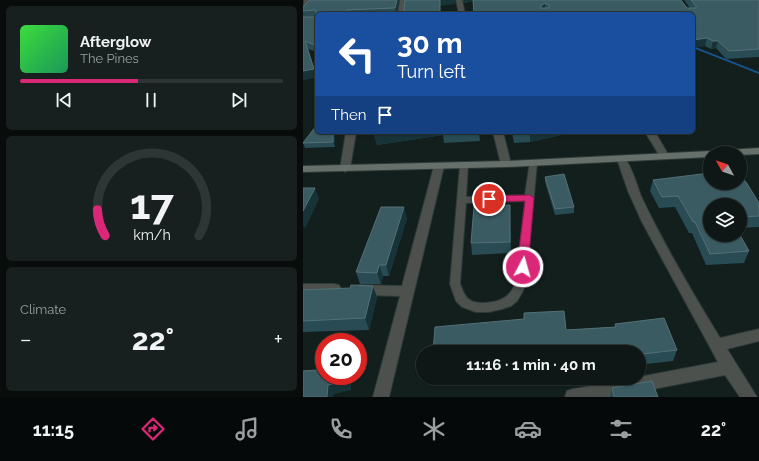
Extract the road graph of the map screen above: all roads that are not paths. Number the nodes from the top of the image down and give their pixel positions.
1 (307, 0) edge
2 (403, 0) edge
3 (459, 0) edge
4 (303, 10) edge
5 (401, 12) edge
6 (461, 12) edge
7 (351, 134) edge
8 (498, 134) edge
9 (651, 134) edge
10 (759, 151) edge
11 (747, 152) edge
12 (703, 154) edge
13 (664, 156) junction
14 (622, 159) junction
15 (533, 163) junction
16 (506, 164) junction
17 (439, 166) junction
18 (465, 166) junction
19 (303, 169) edge
20 (345, 169) junction
21 (530, 198) junction
22 (462, 200) junction
23 (303, 289) edge
24 (408, 291) junction
25 (759, 335) edge
26 (716, 345) junction
27 (728, 367) junction
28 (381, 397) edge
29 (573, 397) edge
30 (749, 397) edge

1 - 4 street
2 - 5 street
3 - 6 street
7 - 20 street
8 - 16 street
9 - 13 street
10 - 11 main road
12 - 13 main road
13 - 14 main road
14 - 15 main road
14 - 26 street
15 - 16 main road
15 - 21 lane
16 - 18 main road
17 - 18 main road
17 - 20 main road
17 - 24 street
18 - 22 lane
19 - 20 main road
21 - 22 lane
21 - 22 lane
23 - 24 street
24 - 28 street
25 - 26 street
26 - 27 street
27 - 29 street
27 - 30 street

